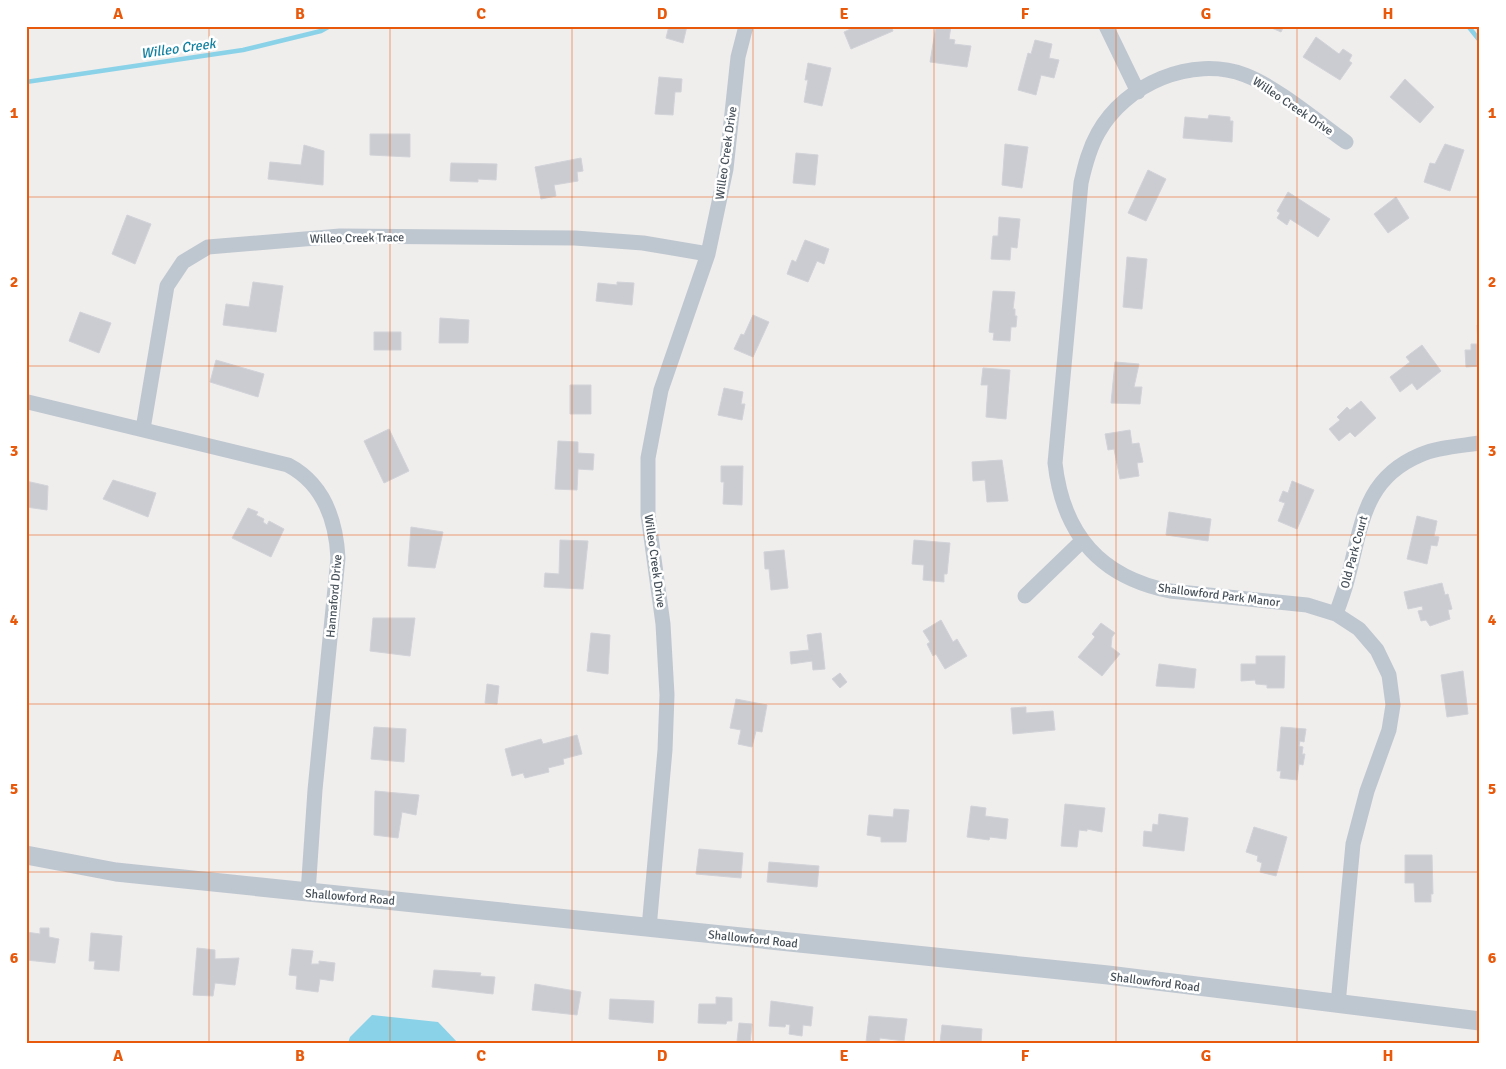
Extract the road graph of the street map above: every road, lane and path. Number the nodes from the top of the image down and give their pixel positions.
1 (746, 26) edge
2 (1106, 26) edge
3 (1138, 92) junction
4 (1346, 142) dead end
5 (708, 254) junction
6 (28, 402) dead end
7 (143, 428) junction
8 (1480, 443) edge
9 (1082, 541) junction
10 (1025, 596) dead end
11 (1336, 614) junction
12 (26, 855) edge
13 (308, 893) junction
14 (649, 928) junction
15 (1338, 1004) junction
16 (1480, 1021) edge

1 - 5 street, Willeo Creek Drive
2 - 3 street
3 - 4 street, Willeo Creek Drive
3 - 9 street, Shallowford Park Manor
5 - 7 street, Willeo Creek Trace
5 - 14 street, Willeo Creek Drive
6 - 7 street, Hannaford Drive
7 - 13 street, Hannaford Drive
8 - 11 street, Old Park Court
9 - 10 street
9 - 11 street, Shallowford Park Manor
11 - 15 street, Shallowford Park Manor
12 - 13 street, Shallowford Road
13 - 14 street, Shallowford Road
14 - 15 street, Shallowford Road
15 - 16 street, Shallowford Road

